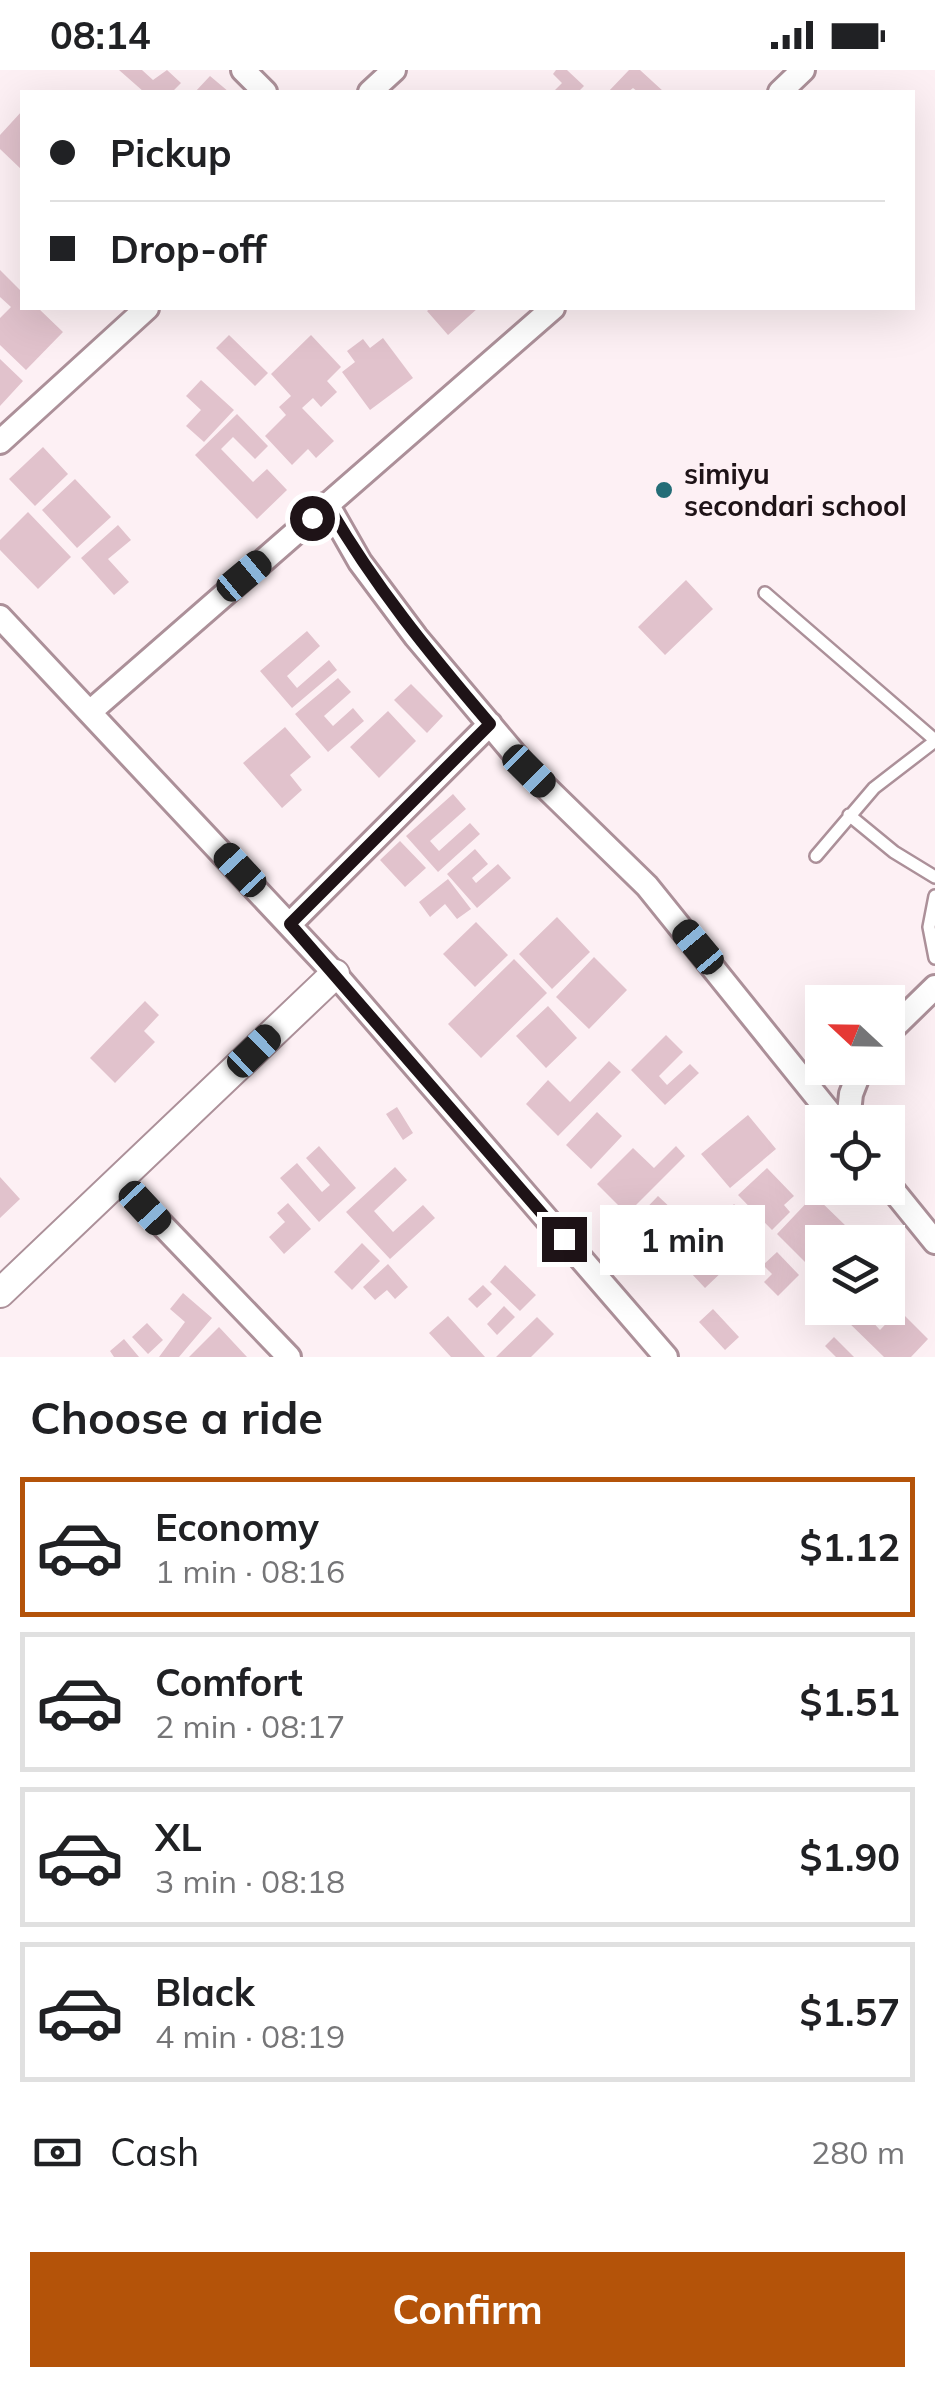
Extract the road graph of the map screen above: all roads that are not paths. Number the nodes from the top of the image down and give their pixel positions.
1 (243, 70) edge
2 (394, 70) edge
3 (803, 70) edge
4 (263, 90) edge
5 (372, 90) edge
6 (782, 90) edge
7 (145, 310) edge
8 (524, 317) edge
9 (0, 442) edge
10 (327, 504) junction
11 (765, 592) dead end
12 (0, 617) edge
13 (91, 712) junction
14 (490, 724) junction
15 (935, 740) edge
16 (849, 814) junction
17 (816, 856) dead end
18 (935, 877) edge
19 (935, 896) edge
20 (290, 924) junction
21 (935, 958) edge
22 (336, 974) junction
23 (935, 986) edge
24 (905, 1016) edge
25 (823, 1105) edge
26 (119, 1180) junction
27 (905, 1205) edge
28 (935, 1242) edge
29 (0, 1293) edge
30 (289, 1357) edge
31 (666, 1357) edge

1 - 4 street
2 - 5 street
3 - 6 street
7 - 9 street
8 - 10 street
10 - 13 street
10 - 14 street
11 - 15 lane
12 - 13 street
13 - 20 street
14 - 20 street
14 - 25 street
15 - 16 lane
16 - 17 lane
16 - 18 lane
19 - 21 lane
20 - 22 street
22 - 26 street
22 - 31 street
23 - 24 street
26 - 29 street
26 - 30 street
27 - 28 street

